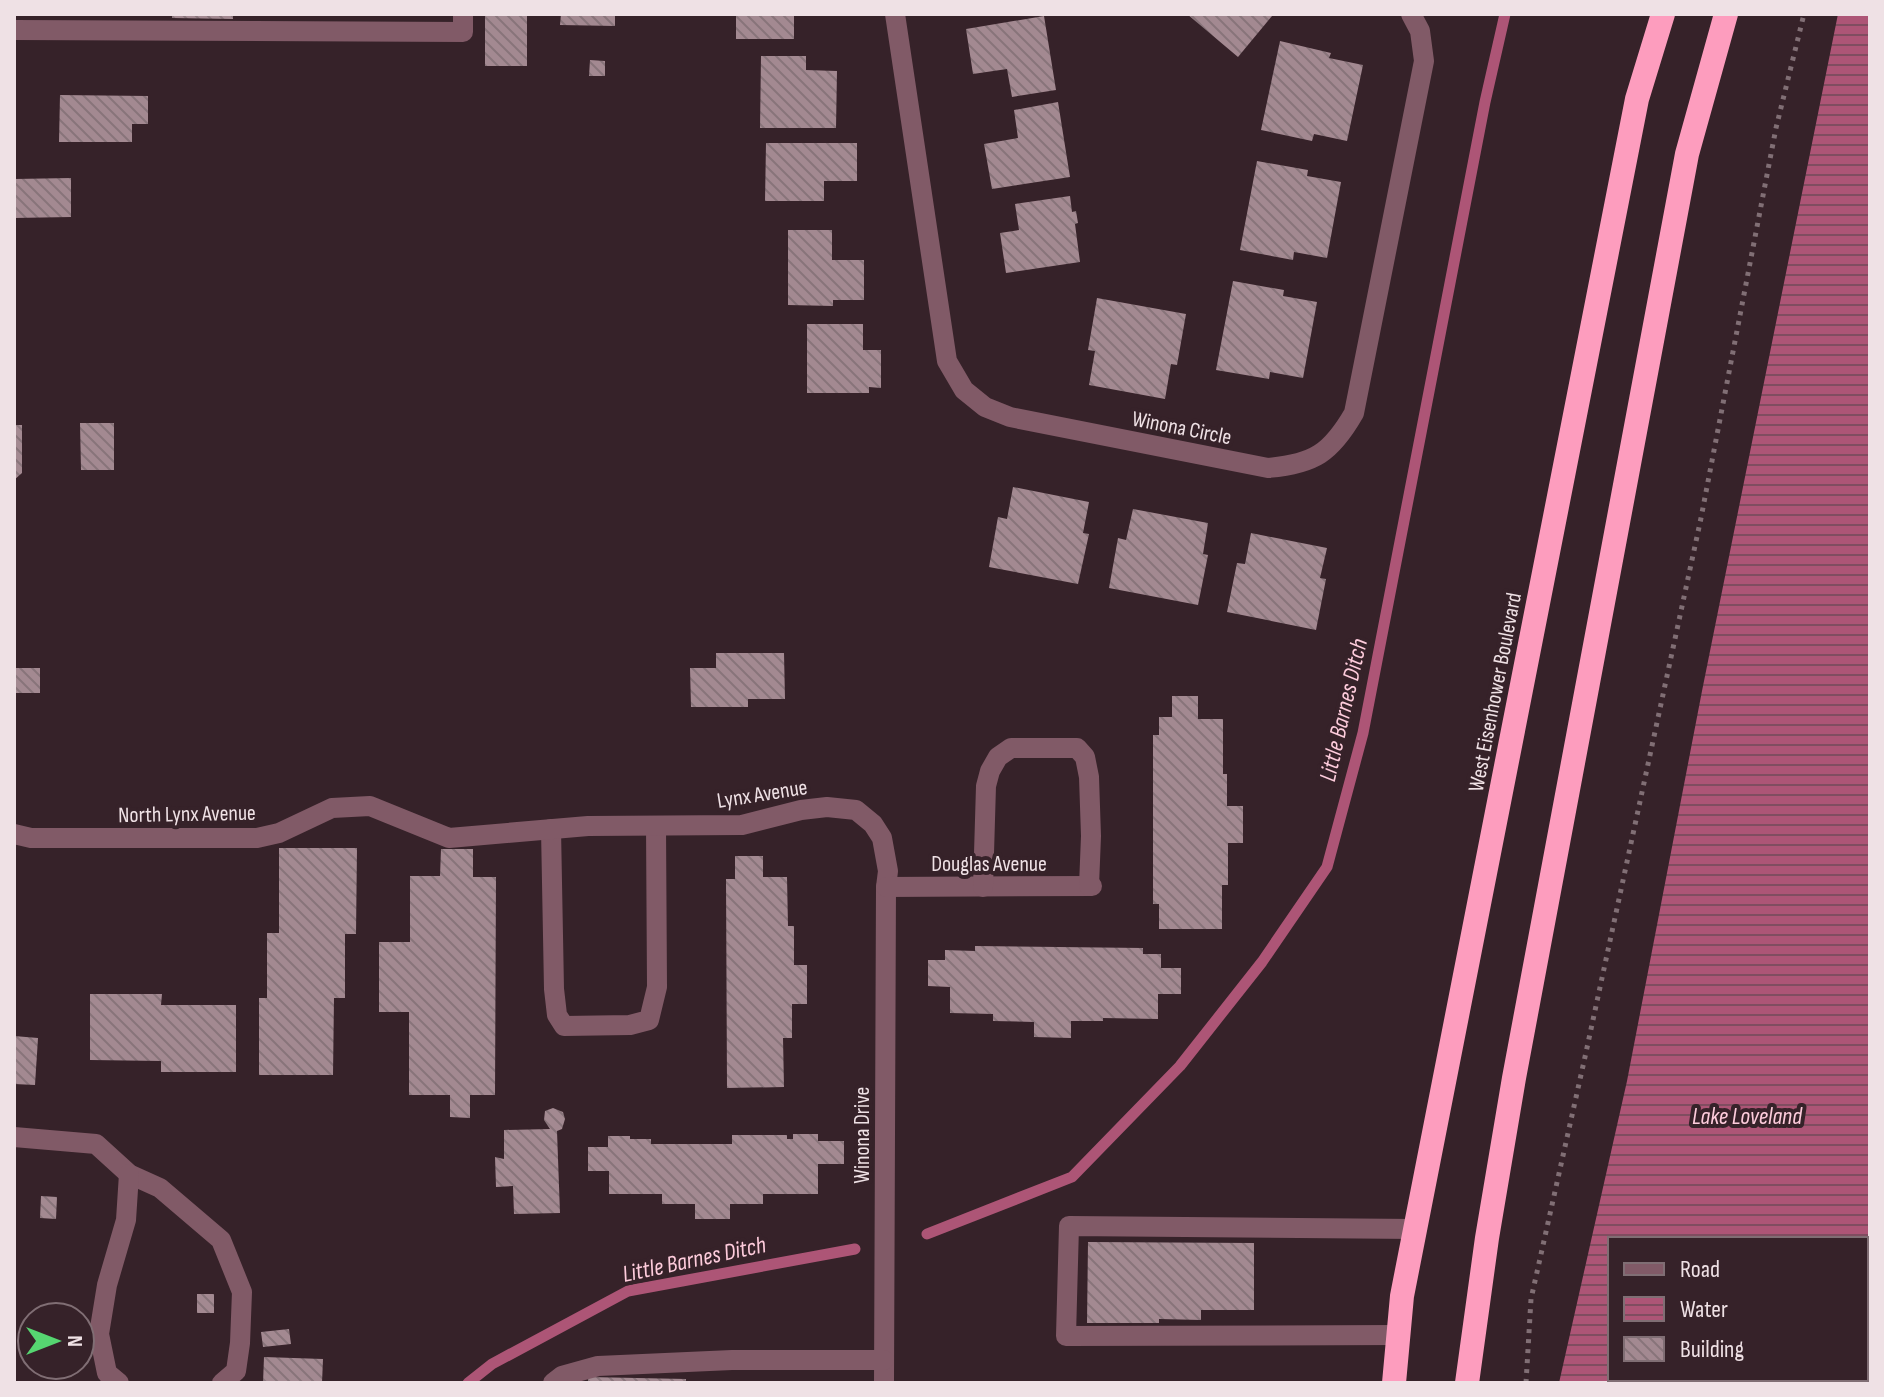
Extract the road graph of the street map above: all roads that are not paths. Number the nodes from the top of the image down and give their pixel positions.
1 (463, 14) edge
2 (895, 14) edge
3 (1411, 14) edge
4 (1663, 14) edge
5 (1726, 14) edge
6 (14, 30) edge
7 (588, 826) joint
8 (656, 826) junction
9 (551, 829) junction
10 (14, 834) edge
11 (886, 887) junction
12 (983, 887) junction
13 (14, 1137) edge
14 (129, 1174) junction
15 (1415, 1229) junction
16 (1398, 1335) junction
17 (884, 1360) junction
18 (119, 1383) edge
19 (222, 1383) edge
20 (553, 1383) edge
21 (884, 1383) edge
22 (1394, 1383) edge
23 (1467, 1383) edge

1 - 6 street
2 - 3 street, Winona Circle
4 - 15 highway, West Eisenhower Boulevard
5 - 23 highway
7 - 8 street, Lynx Avenue
7 - 9 street, North Lynx Avenue
8 - 9 street
8 - 11 street, Lynx Avenue
9 - 10 street, North Lynx Avenue
11 - 12 street, Douglas Avenue
11 - 17 street, Winona Drive
12 - 12 street, Douglas Avenue
13 - 14 street
14 - 18 street
14 - 19 street
15 - 16 highway, West Eisenhower Boulevard
15 - 16 street
16 - 22 highway, West Eisenhower Boulevard
17 - 20 street
17 - 21 street, Winona Drive

